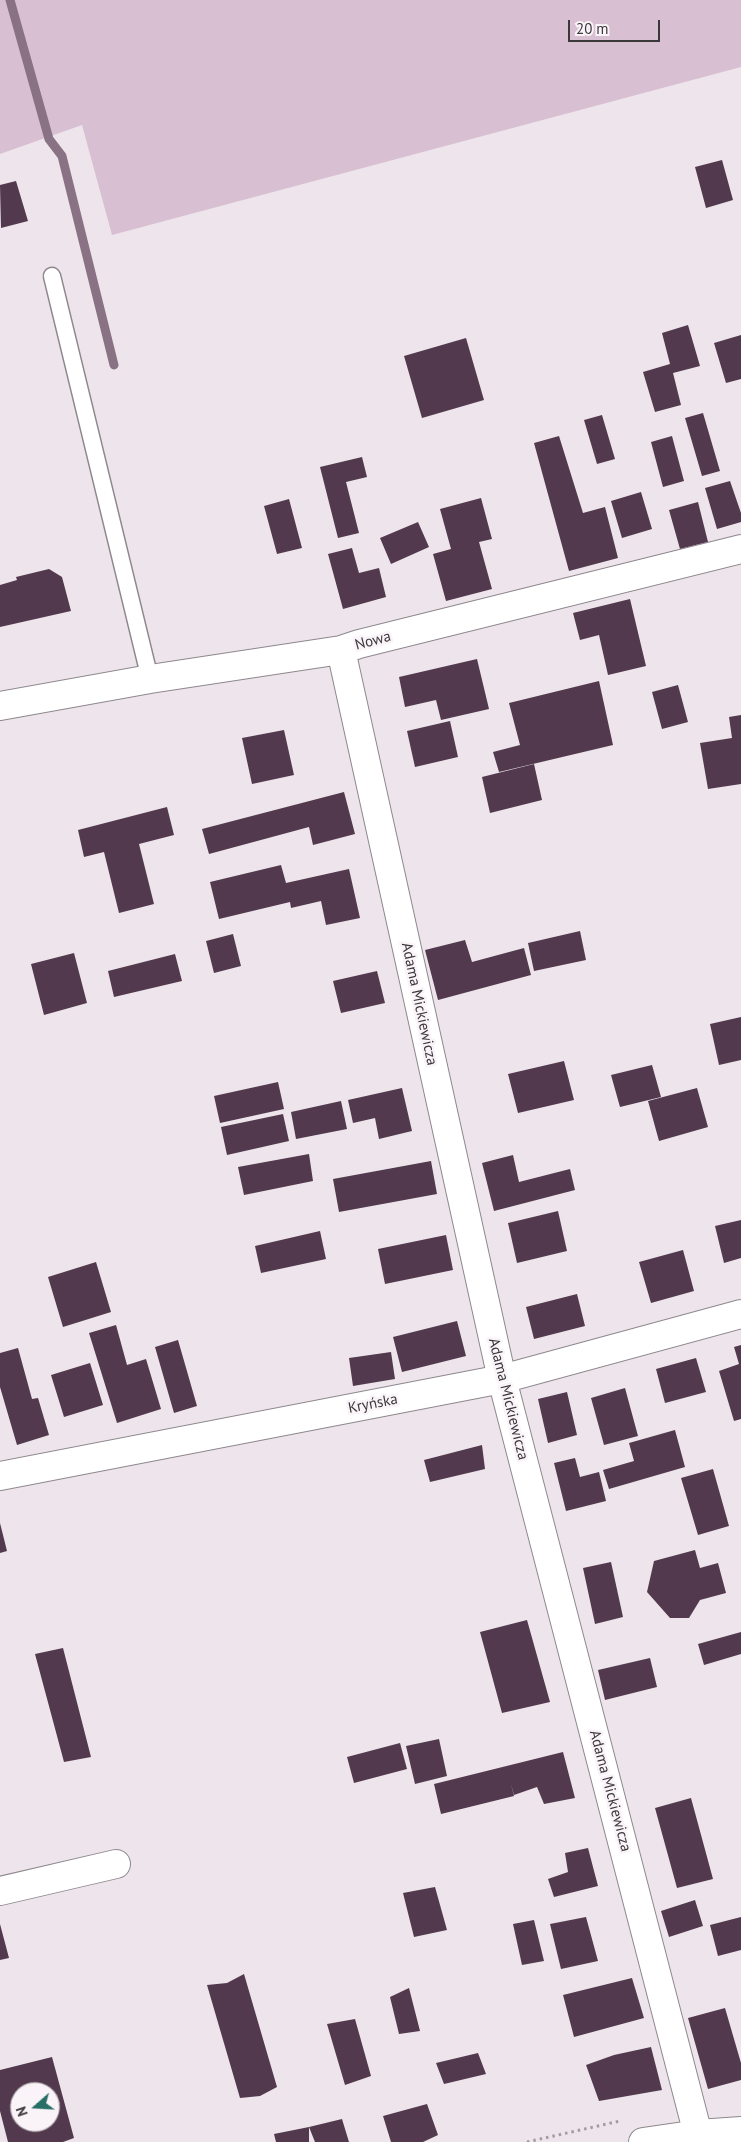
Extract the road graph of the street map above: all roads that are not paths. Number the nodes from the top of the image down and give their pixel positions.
1 (52, 276) dead end
2 (741, 549) edge
3 (341, 650) junction
4 (150, 679) junction
5 (0, 706) edge
6 (741, 1314) edge
7 (502, 1379) junction
8 (0, 1476) edge
9 (116, 1864) dead end
10 (0, 1891) edge
11 (741, 2131) edge
12 (699, 2138) edge
13 (643, 2142) edge

1 - 4 lane
2 - 3 street, Nowa
3 - 4 street, Nowa
3 - 7 street, Adama Mickiewicza
4 - 5 street, Nowa
6 - 7 street, Kryńska
7 - 8 street, Kryńska
7 - 12 street, Adama Mickiewicza
9 - 10 street
11 - 12 street
12 - 13 street

